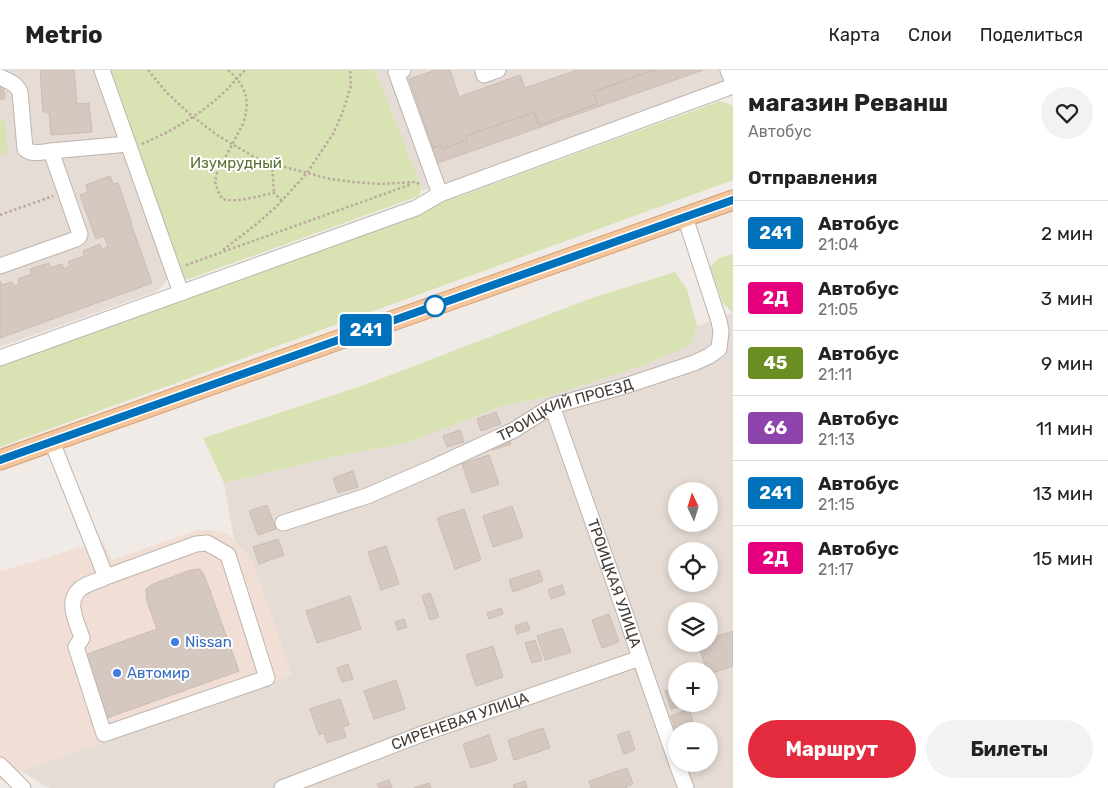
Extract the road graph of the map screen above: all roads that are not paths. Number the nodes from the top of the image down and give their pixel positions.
1 (102, 70) edge
2 (403, 70) edge
3 (483, 70) edge
4 (498, 70) edge
5 (728, 70) edge
6 (0, 77) edge
7 (733, 82) edge
8 (733, 86) edge
9 (129, 146) junction
10 (51, 151) junction
11 (440, 194) junction
12 (733, 200) edge
13 (685, 217) junction
14 (0, 266) edge
15 (181, 293) junction
16 (727, 330) edge
17 (0, 358) edge
18 (552, 406) junction
19 (52, 442) junction
20 (0, 460) edge
21 (283, 523) dead end
22 (106, 577) junction
23 (640, 658) junction
24 (668, 737) edge
25 (0, 765) edge
26 (680, 772) edge
27 (23, 788) edge
28 (282, 788) edge
29 (686, 788) edge

1 - 9 street
2 - 11 street
3 - 4 street
5 - 7 street
6 - 10 street
8 - 11 street
9 - 10 street
9 - 15 street
10 - 14 street
11 - 15 street
12 - 13 main road
13 - 16 street, ТРОИЦКИЙ ПРОЕЗД
13 - 19 main road
15 - 17 street
16 - 18 street, ТРОИЦКИЙ ПРОЕЗД
18 - 21 street, ТРОИЦКИЙ ПРОЕЗД
18 - 23 street, ТРОИЦКАЯ УЛИЦА
19 - 20 main road
19 - 22 street
22 - 22 street
23 - 24 street, ТРОИЦКАЯ УЛИЦА
23 - 28 street, СИРЕНЕВАЯ УЛИЦА
25 - 27 street
26 - 29 street, ТРОИЦКАЯ УЛИЦА

